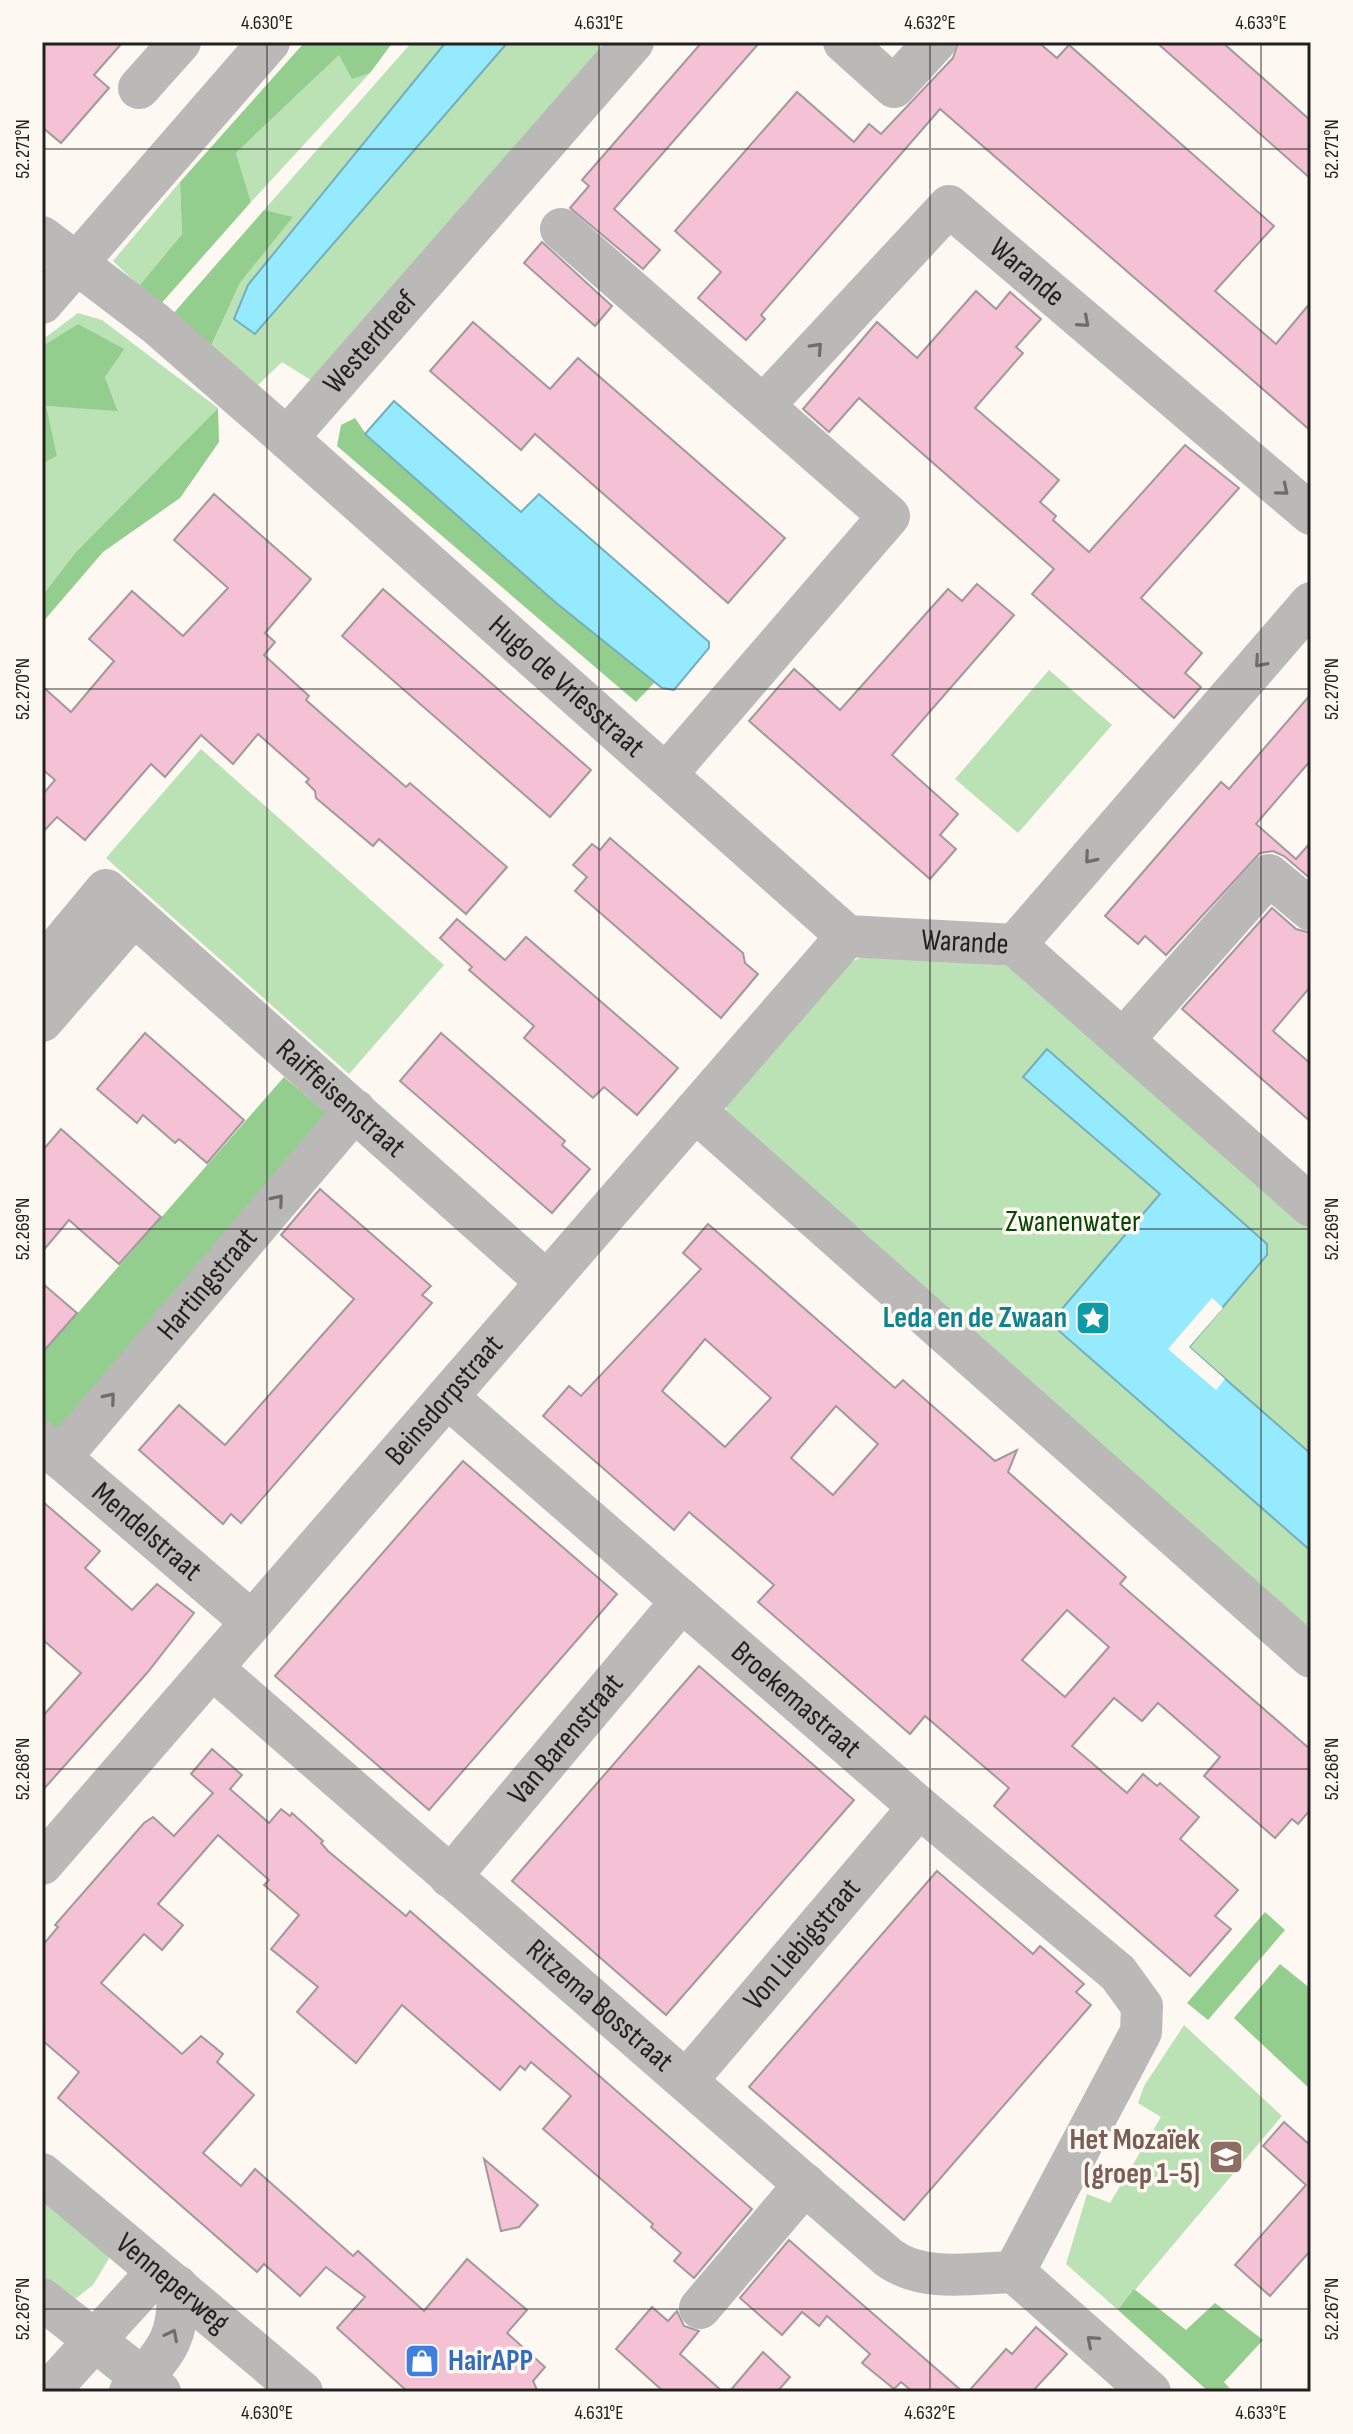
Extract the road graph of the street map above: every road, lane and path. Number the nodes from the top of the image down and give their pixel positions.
1 (180, 42) edge
2 (269, 42) edge
3 (633, 42) edge
4 (844, 42) edge
5 (935, 42) edge
6 (139, 88) dead end
7 (561, 229) dead end
8 (42, 237) edge
9 (77, 262) junction
10 (42, 303) edge
11 (764, 405) junction
12 (287, 438) junction
13 (1311, 514) edge
14 (1311, 603) edge
15 (668, 772) junction
16 (1311, 910) edge
17 (134, 915) junction
18 (847, 936) junction
19 (1015, 945) junction
20 (42, 967) edge
21 (42, 1021) edge
22 (1123, 1040) junction
23 (355, 1110) junction
24 (695, 1111) junction
25 (1311, 1206) edge
26 (547, 1282) junction
27 (447, 1397) junction
28 (51, 1450) edge
29 (682, 1601) junction
30 (252, 1622) junction
31 (1311, 1657) edge
32 (212, 1668) junction
33 (919, 1807) junction
34 (42, 1864) edge
35 (450, 1877) junction
36 (687, 2080) junction
37 (42, 2174) edge
38 (805, 2184) junction
39 (1014, 2272) junction
40 (167, 2279) junction
41 (42, 2299) edge
42 (700, 2308) dead end
43 (92, 2341) junction
44 (144, 2387) edge
45 (48, 2392) edge
46 (302, 2392) edge
47 (1150, 2392) edge

1 - 6 street
2 - 9 street
3 - 12 street, Westerdreef
4 - 5 street
7 - 11 street
8 - 9 street
9 - 10 street
9 - 12 street
11 -> 13 street, Warande
11 - 15 street
12 - 15 street, Hugo de Vriesstraat
14 -> 19 street, Warande
15 - 18 street, Hugo de Vriesstraat
16 - 22 street
17 - 20 street, Raiffeisenstraat
17 - 21 street
17 - 23 street, Raiffeisenstraat
18 - 19 street, Warande
18 - 24 street, Beinsdorpstraat
19 - 22 street
22 - 25 street
23 - 26 street, Raiffeisenstraat
28 -> 23 street, Hartingstraat
24 - 26 street, Beinsdorpstraat
24 - 31 street
26 - 27 street, Beinsdorpstraat
27 - 29 street, Broekemastraat
27 - 30 street, Beinsdorpstraat
28 - 30 street, Mendelstraat
29 - 33 street, Broekemastraat
29 - 35 street, Van Barenstraat
30 - 32 street, Beinsdorpstraat
32 - 34 street, Beinsdorpstraat
32 - 35 street, Ritzema Bosstraat
33 - 36 street, Von Liebigstraat
33 - 39 street, Broekemastraat
35 - 36 street, Ritzema Bosstraat
36 - 38 street, Ritzema Bosstraat
37 - 40 street, Venneperweg
38 - 39 street, Ritzema Bosstraat
38 - 42 street
47 -> 39 street
40 - 43 street
44 -> 40 street
40 - 46 street, Venneperweg
41 - 43 street
43 - 44 street
43 - 45 street

